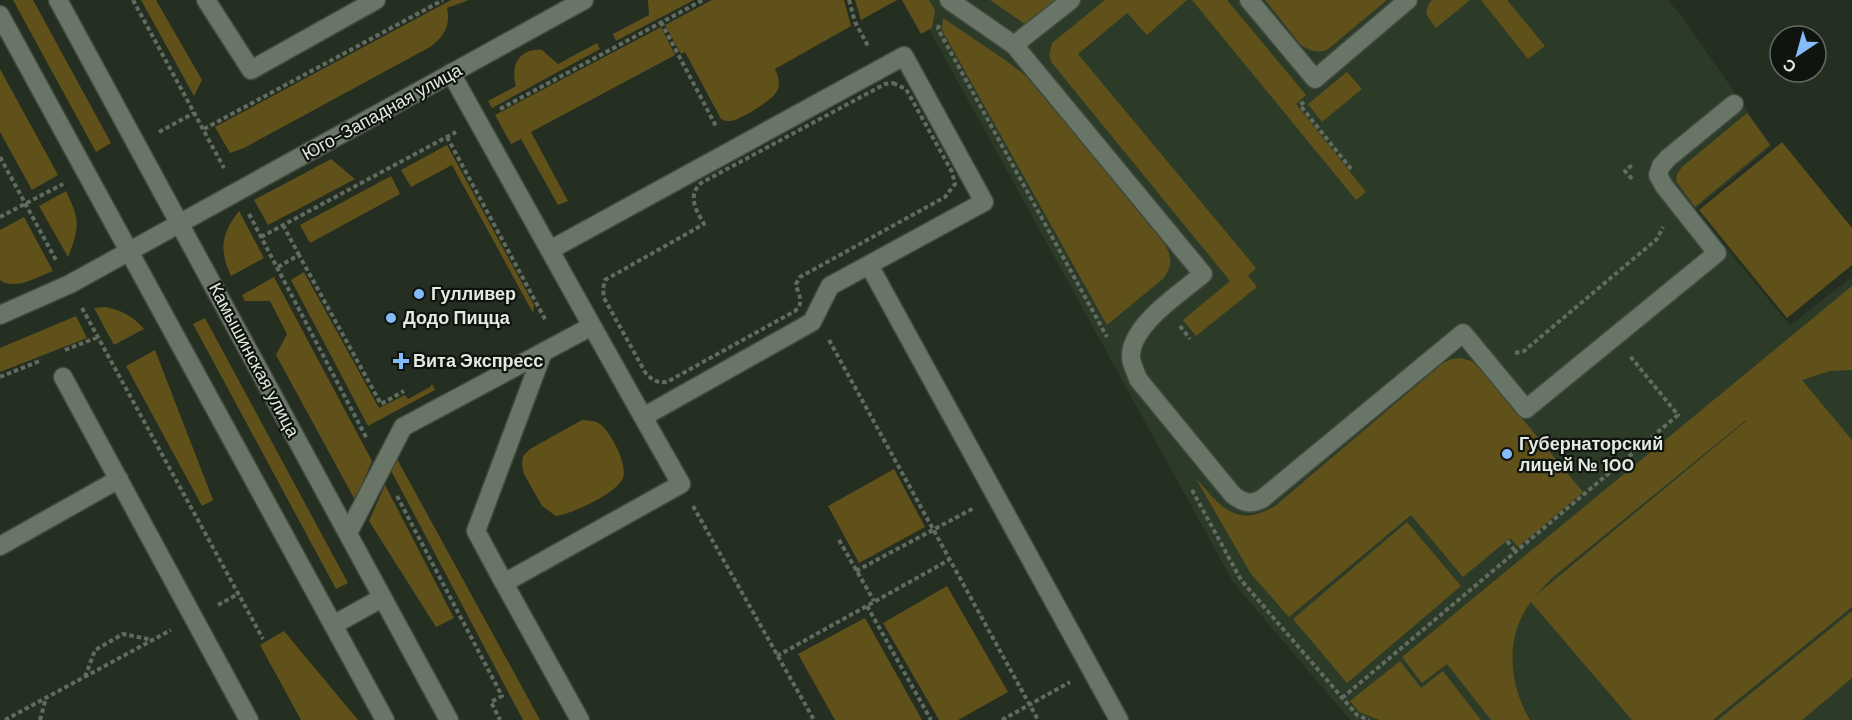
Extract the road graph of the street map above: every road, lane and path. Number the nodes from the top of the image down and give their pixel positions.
1 (58, 0) edge
2 (133, 0) edge
3 (206, 0) edge
4 (376, 0) edge
5 (443, 0) edge
6 (584, 0) edge
7 (703, 0) edge
8 (849, 0) edge
9 (949, 0) edge
10 (1071, 0) edge
11 (1249, 0) edge
12 (1408, 0) edge
13 (0, 15) edge
14 (939, 20) dead end
15 (661, 22) junction
16 (1014, 45) junction
17 (880, 69) junction
18 (451, 73) junction
19 (1307, 100) dead end
20 (1734, 104) dead end
21 (478, 121) junction
22 (203, 129) junction
23 (447, 137) junction
24 (0, 157) edge
25 (733, 157) junction
26 (1351, 169) dead end
27 (1625, 171) dead end
28 (1632, 180) dead end
29 (237, 192) junction
30 (1663, 221) dead end
31 (180, 223) junction
32 (283, 225) junction
33 (261, 237) junction
34 (550, 250) junction
35 (129, 251) junction
36 (299, 255) junction
37 (869, 265) junction
38 (70, 284) junction
39 (0, 315) edge
40 (816, 316) junction
41 (592, 326) junction
42 (1614, 336) junction
43 (1109, 341) dead end
44 (551, 348) junction
45 (1510, 354) dead end
46 (63, 377) dead end
47 (404, 391) dead end
48 (643, 417) junction
49 (119, 479) junction
50 (1190, 487) dead end
51 (690, 501) dead end
52 (975, 508) dead end
53 (933, 530) junction
54 (348, 533) junction
55 (839, 540) dead end
56 (1506, 541) dead end
57 (0, 546) edge
58 (1516, 552) junction
59 (949, 560) junction
60 (856, 571) junction
61 (504, 583) junction
62 (238, 594) junction
63 (382, 598) junction
64 (874, 601) junction
65 (867, 605) junction
66 (194, 618) junction
67 (333, 625) junction
68 (262, 639) dead end
69 (154, 640) junction
70 (777, 656) junction
71 (85, 677) junction
72 (1071, 682) dead end
73 (46, 698) junction
74 (1342, 698) junction
75 (1029, 705) junction
76 (5, 720) edge
77 (40, 720) edge
78 (249, 720) edge
79 (385, 720) edge
80 (449, 720) edge
81 (580, 720) edge
82 (813, 720) edge
83 (931, 720) edge
84 (1002, 720) edge
85 (1038, 720) edge
86 (1119, 720) edge
87 (1368, 720) edge

1 - 31 street, Камышинская улица
2 - 22 path
3 - 4 street
5 - 22 path
6 - 18 street, Юго-Западная улица
7 - 15 path
8 - 17 path
9 - 16 street
10 - 16 street
11 - 12 street
13 - 35 street
14 - 43 path
15 - 21 path
15 - 25 path
16 - 42 street
17 - 25 street
17 - 37 street
18 - 21 street
18 - 29 street, Юго-Западная улица
19 - 26 path
20 - 42 street
21 - 23 path
21 - 34 street
22 - 29 path
23 - 32 path
23 - 44 path
24 - 38 path
25 - 25 path
25 - 34 street
27 - 28 path
29 - 31 street, Юго-Западная улица
29 - 33 path
30 - 45 path
31 - 35 street, Юго-Западная улица
31 - 54 street, Камышинская улица
32 - 33 path
32 - 36 path
33 - 36 path
34 - 41 street
35 - 38 street, Юго-Западная улица
35 - 67 street
36 - 47 path
37 - 40 street
37 - 86 street
38 - 39 street, Юго-Западная улица
38 - 62 path
40 - 48 street
40 - 53 path
41 - 44 street
41 - 48 street
42 - 58 path
44 - 54 street
44 - 61 street
46 - 49 street
48 - 61 street
49 - 57 street
49 - 66 street
50 - 74 path
51 - 70 path
52 - 53 path
53 - 59 path
53 - 60 path
54 - 63 street, Камышинская улица
55 - 60 path
56 - 58 path
58 - 74 path
59 - 64 path
59 - 75 path
60 - 64 path
61 - 81 street
62 - 66 path
62 - 68 path
63 - 67 street
63 - 80 street, Камышинская улица
64 - 65 path
65 - 70 path
65 - 83 path
66 - 69 path
66 - 78 street
67 - 79 street
69 - 71 path
69 - 71 path
70 - 82 path
71 - 73 path
72 - 75 path
73 - 76 path
73 - 77 path
74 - 87 path
75 - 84 path
75 - 85 path

